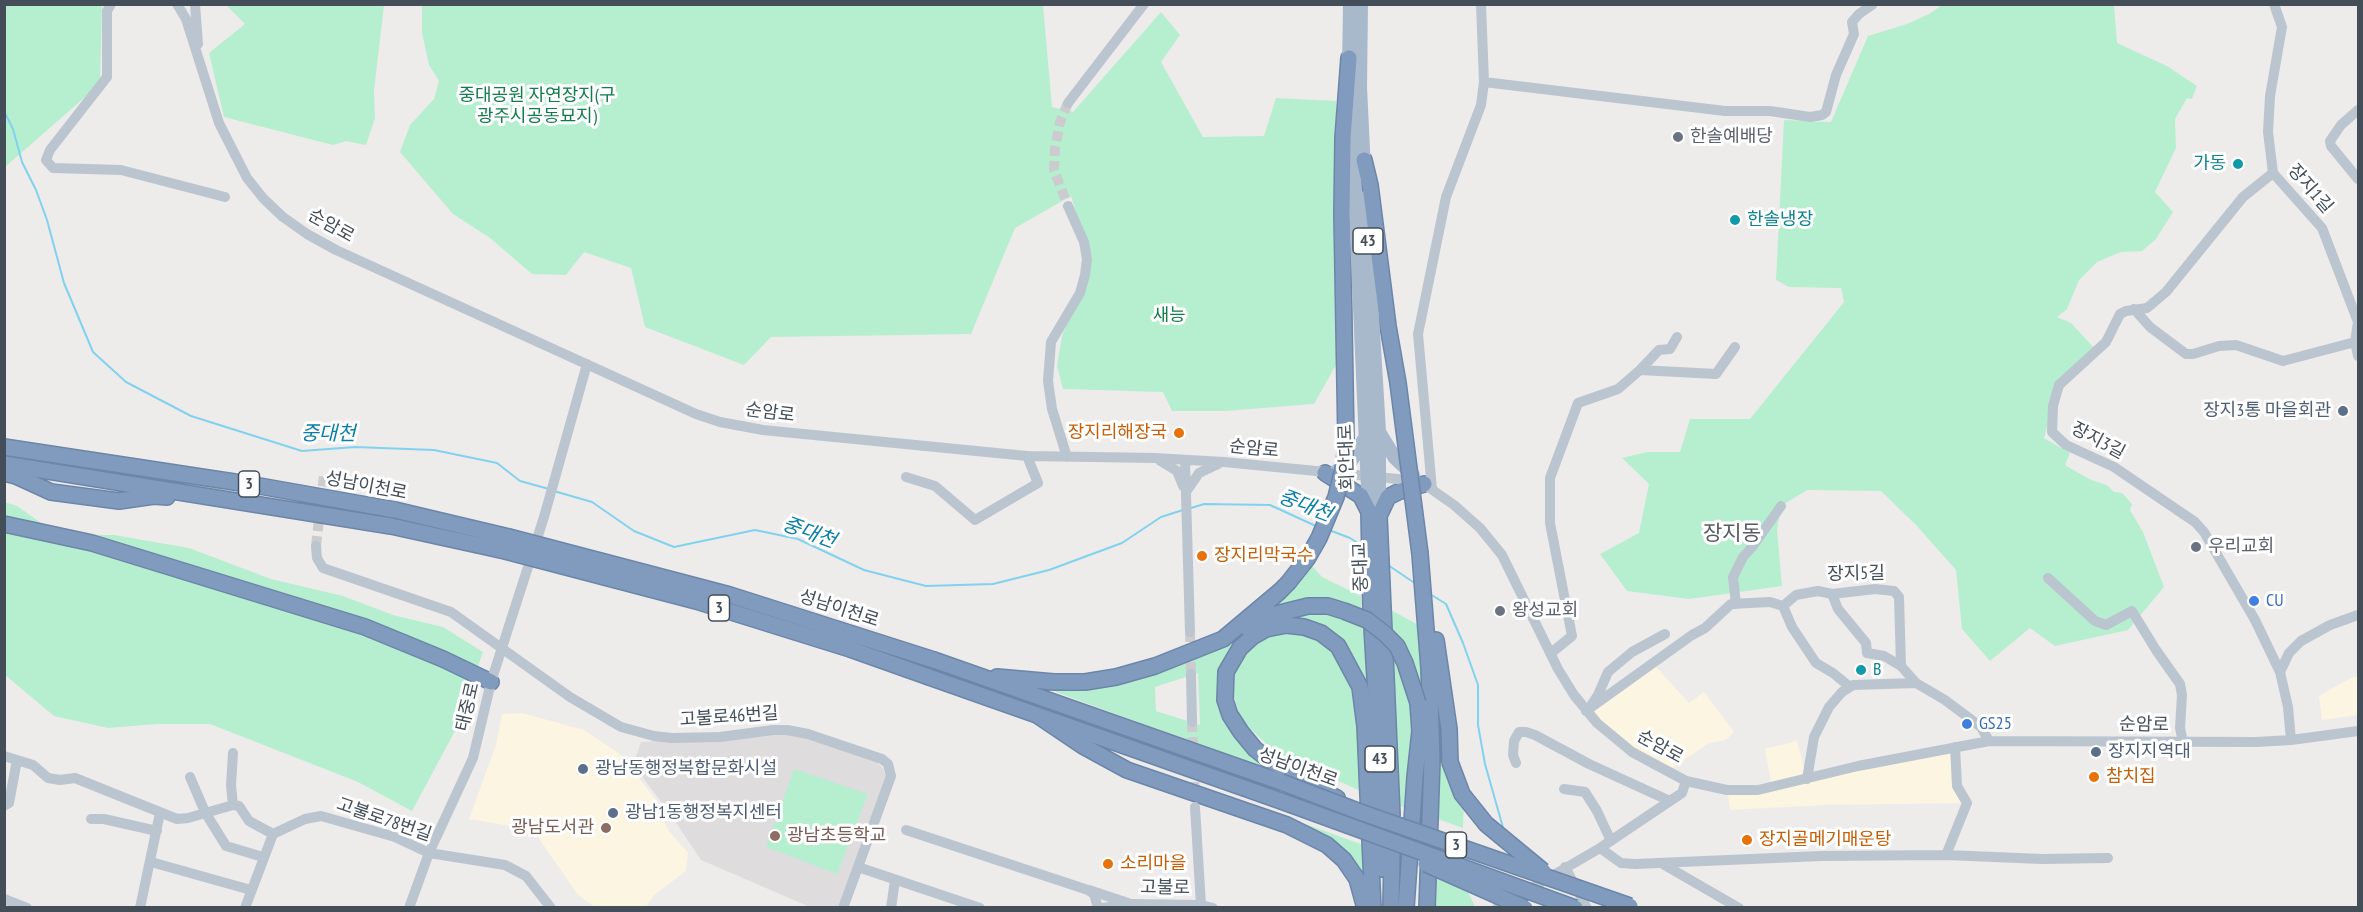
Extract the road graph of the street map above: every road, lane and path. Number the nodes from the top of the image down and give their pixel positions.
1 (111, 4) edge
2 (177, 4) edge
3 (195, 4) edge
4 (1144, 4) edge
5 (1350, 4) edge
6 (1361, 4) edge
7 (1481, 4) edge
8 (2274, 4) edge
9 (1872, 5) edge
10 (198, 57) junction
11 (1349, 58) junction
12 (1484, 82) junction
13 (1068, 104) tunnel mouth
14 (2358, 110) edge
15 (1364, 160) junction
16 (2273, 173) junction
17 (2358, 179) edge
18 (225, 197) dead end
19 (1068, 206) tunnel mouth
20 (2134, 309) junction
21 (1677, 337) dead end
22 (2355, 342) junction
23 (1735, 347) dead end
24 (2358, 356) edge
25 (587, 364) junction
26 (1640, 370) junction
27 (1372, 434) junction
28 (4, 447) edge
29 (1027, 456) junction
30 (1068, 457) junction
31 (1155, 458) junction
32 (1185, 460) junction
33 (1224, 462) junction
34 (4, 464) edge
35 (4, 473) edge
36 (1330, 473) junction
37 (906, 477) dead end
38 (1372, 477) junction
39 (1428, 487) junction
40 (1186, 492) junction
41 (244, 502) junction
42 (1781, 506) dead end
43 (1374, 514) junction
44 (4, 524) edge
45 (507, 544) junction
46 (316, 546) tunnel mouth
47 (2048, 578) dead end
48 (1832, 594) junction
49 (1736, 604) junction
50 (1783, 606) junction
51 (1377, 614) junction
52 (2358, 615) edge
53 (1190, 632) tunnel mouth
54 (1665, 634) dead end
55 (1223, 639) junction
56 (503, 648) junction
57 (1551, 653) junction
58 (1901, 666) junction
59 (1435, 667) junction
60 (2280, 672) junction
61 (972, 674) junction
62 (1191, 674) tunnel mouth
63 (491, 682) junction
64 (1916, 682) junction
65 (1850, 687) junction
66 (1586, 711) junction
67 (1037, 715) junction
68 (1192, 722) tunnel mouth
69 (2358, 731) edge
70 (2291, 740) junction
71 (1989, 741) junction
72 (2183, 742) junction
73 (1954, 747) junction
74 (233, 753) dead end
75 (4, 756) edge
76 (17, 760) junction
77 (1516, 763) dead end
78 (1284, 776) junction
79 (190, 777) dead end
80 (1807, 779) junction
81 (1686, 781) junction
82 (1564, 789) dead end
83 (1670, 801) junction
84 (233, 805) junction
85 (4, 806) edge
86 (1195, 807) tunnel mouth
87 (205, 812) junction
88 (160, 813) junction
89 (91, 819) dead end
90 (1327, 819) junction
91 (906, 830) dead end
92 (157, 831) junction
93 (273, 834) junction
94 (1611, 841) junction
95 (1600, 848) junction
96 (429, 853) junction
97 (1946, 855) junction
98 (263, 858) junction
99 (2108, 858) dead end
100 (151, 862) junction
101 (1661, 863) junction
102 (858, 867) junction
103 (1565, 867) junction
104 (1553, 878) junction
105 (895, 880) junction
106 (251, 890) junction
107 (1088, 890) junction
108 (4, 899) edge
109 (1520, 901) edge
110 (1131, 904) junction
111 (1201, 905) junction
112 (1371, 907) edge
113 (1632, 907) edge
114 (27, 908) edge
115 (140, 908) edge
116 (245, 908) edge
117 (409, 908) edge
118 (551, 908) edge
119 (843, 908) edge
120 (891, 908) edge
121 (980, 908) edge
122 (1100, 908) edge
123 (1213, 908) edge
124 (1391, 908) edge
125 (1406, 908) edge
126 (1427, 908) edge
127 (1497, 908) edge
128 (1575, 908) edge
129 (1587, 908) edge
130 (1739, 908) edge

1 - 18 street
2 - 10 street, 순암로
3 - 10 street
4 - 13 street
5 - 11 main road, 회안대로 / 43
6 - 15 main road, 회안대로 / 43
7 - 12 street
8 - 16 street, 장지1길
9 - 12 street
10 - 25 street, 순암로
11 - 27 main road, 회안대로 / 43
11 - 55 highway, bridge
12 - 39 street
14 - 17 street
15 - 27 main road, 회안대로 / 43
15 - 59 highway, bridge
16 - 20 street, 장지3길
16 - 22 street, 장지1길
19 - 30 street
20 - 22 street
20 - 60 street, 장지3길
21 - 26 street
22 - 24 street, 장지1길
23 - 26 street
25 - 29 street, 순암로
25 - 56 street, 태중로
26 - 57 street
27 - 36 main road
27 - 38 main road, 회안대로 / 43
27 - 39 main road
28 - 45 highway, 성남이천로 / 3
29 - 30 street, 순암로
29 - 37 street
30 - 31 street, 순암로
31 - 32 street, 순암로
31 - 40 street
32 - 33 street, 순암로
32 - 40 street
33 - 36 street, 순암로
33 - 40 street
34 - 41 highway, 성남이천로 / 3
35 - 41 highway
36 - 38 street, 순암로
36 - 43 highway
38 - 39 street, 순암로
38 - 43 main road, 회안대로 / 43
39 - 43 highway
39 - 57 street, 순암로
40 - 53 street
41 - 45 highway, 성남이천로 / 3
42 - 49 street
43 - 51 highway, 중대교 / 43
44 - 63 highway
45 - 61 highway, 성남이천로 / 3, bridge
45 - 67 highway, 성남이천로 / 3, bridge
46 - 56 street, 고불로46번길
47 - 72 street
48 - 50 street, 장지5길
48 - 58 street
48 - 58 street, 장지5길
49 - 50 street
49 - 66 street
50 - 65 street
51 - 112 highway, 43
51 - 124 highway, 43
52 - 60 street
54 - 66 street
55 - 61 highway
55 - 125 highway, bridge
56 - 63 street, 태중로
56 - 102 street, 고불로46번길
57 - 66 street, 순암로
58 - 64 street
59 - 104 highway, bridge
59 - 126 highway
60 - 70 street, 장지3길
61 - 78 highway, 성남이천로 / 3
62 - 68 street
63 - 96 street, 태중로
64 - 65 street
64 - 71 street
65 - 80 street
66 - 81 street, 순암로
67 - 90 highway, 성남이천로 / 3, bridge
67 - 112 highway
69 - 70 street, 순암로
70 - 72 street, 순암로
71 - 72 street, 순암로
71 - 73 street, 순암로
73 - 80 street, 순암로
73 - 97 street
74 - 84 street
75 - 76 street
76 - 85 street
76 - 88 street
77 - 83 street
78 - 104 highway, 성남이천로 / 3, bridge
78 - 112 highway
79 - 87 street
80 - 81 street, 순암로
81 - 83 street
82 - 94 street
83 - 94 street
84 - 87 street
84 - 93 street
86 - 111 street, 고불로
87 - 88 street
87 - 98 street
88 - 92 street
89 - 92 street
90 - 109 highway, bridge
90 - 128 highway, 성남이천로 / 3, bridge
91 - 107 street
92 - 100 street
93 - 96 street, 고불로78번길
93 - 98 street
94 - 95 street
95 - 101 street
95 - 103 street
96 - 117 street, 태중로
96 - 118 street, 고불로78번길
97 - 99 street
97 - 101 street
98 - 106 street
100 - 106 street
100 - 115 street
101 - 130 street
102 - 105 street
102 - 119 street, 고불로46번길
103 - 109 street, bridge
103 - 129 street
104 - 113 highway, 성남이천로 / 3, bridge
105 - 120 street
105 - 121 street
106 - 116 street
107 - 110 street
107 - 122 street
108 - 114 street
109 - 127 street
110 - 111 street, 고불로
110 - 122 street, 고불로
111 - 123 street

